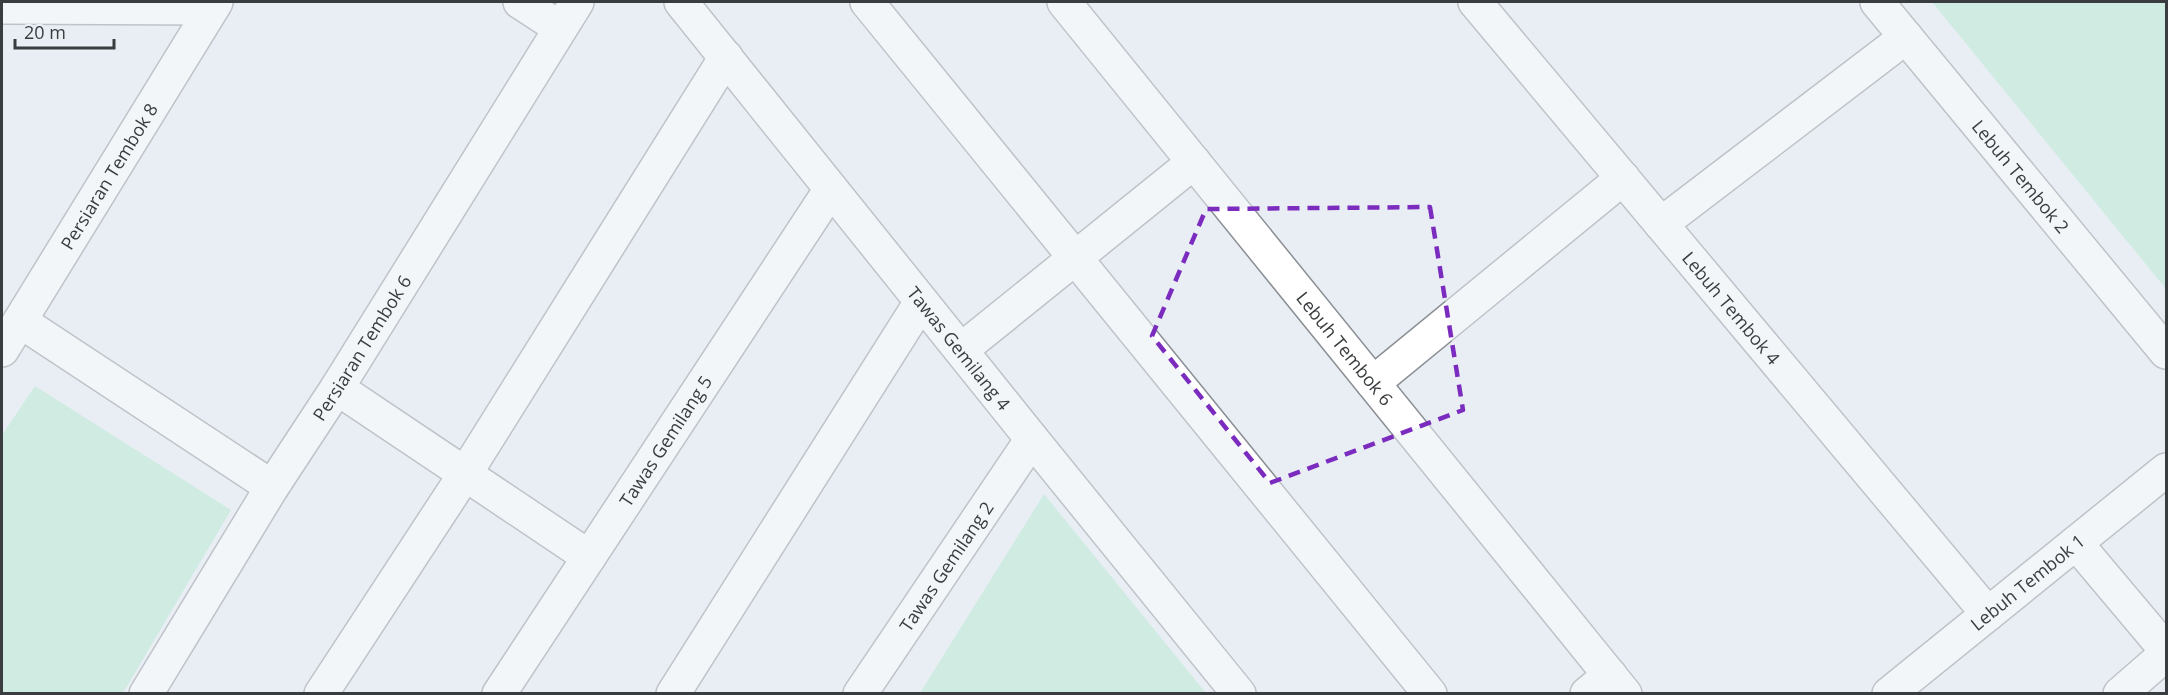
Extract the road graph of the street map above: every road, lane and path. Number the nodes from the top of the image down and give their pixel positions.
1 (519, 2) edge
2 (577, 2) edge
3 (681, 2) edge
4 (867, 2) edge
5 (1475, 2) edge
6 (1877, 2) edge
7 (1070, 4) edge
8 (214, 5) edge
9 (2, 7) edge
10 (560, 28) junction
11 (1906, 37) junction
12 (726, 57) junction
13 (1194, 162) junction
14 (1623, 178) junction
15 (831, 189) junction
16 (1661, 224) junction
17 (1075, 259) junction
18 (921, 302) junction
19 (20, 321) junction
20 (2, 350) edge
21 (961, 350) junction
22 (2166, 352) edge
23 (1373, 382) junction
24 (337, 388) junction
25 (1032, 439) junction
26 (2166, 470) edge
27 (465, 474) junction
28 (272, 488) junction
29 (2076, 543) junction
30 (589, 557) junction
31 (1988, 614) junction
32 (2166, 652) edge
33 (1607, 687) edge
34 (146, 693) edge
35 (321, 693) edge
36 (499, 693) edge
37 (673, 693) edge
38 (860, 693) edge
39 (1239, 693) edge
40 (1430, 693) edge
41 (1889, 693) edge
42 (2120, 693) edge

1 - 10 street
2 - 10 street, Persiaran Tembok 6
3 - 12 street, Tawas Gemilang 4
4 - 17 street
5 - 14 street, Lebuh Tembok 4
6 - 11 street, Lebuh Tembok 2
7 - 13 street, Lebuh Tembok 6
8 - 9 street
8 - 19 street, Persiaran Tembok 8
10 - 24 street, Persiaran Tembok 6
11 - 16 street
11 - 22 street, Lebuh Tembok 2
12 - 15 street, Tawas Gemilang 4
12 - 27 street
13 - 17 street
13 - 23 street, Lebuh Tembok 6
14 - 16 street, Lebuh Tembok 4
14 - 23 street
15 - 18 street, Tawas Gemilang 4
15 - 30 street, Tawas Gemilang 5
16 - 31 street, Lebuh Tembok 4
17 - 21 street
17 - 40 street
18 - 21 street, Tawas Gemilang 4
18 - 37 street
19 - 20 street, Persiaran Tembok 8
19 - 28 street
21 - 25 street, Tawas Gemilang 4
23 - 33 street, Lebuh Tembok 6
24 - 27 street
24 - 28 street, Persiaran Tembok 6
25 - 38 street, Tawas Gemilang 2
25 - 39 street, Tawas Gemilang 4
26 - 29 street, Lebuh Tembok 1
27 - 30 street
27 - 35 street
28 - 34 street, Persiaran Tembok 6
29 - 31 street, Lebuh Tembok 1
29 - 32 street
30 - 36 street, Tawas Gemilang 5
31 - 41 street, Lebuh Tembok 1
32 - 42 street

